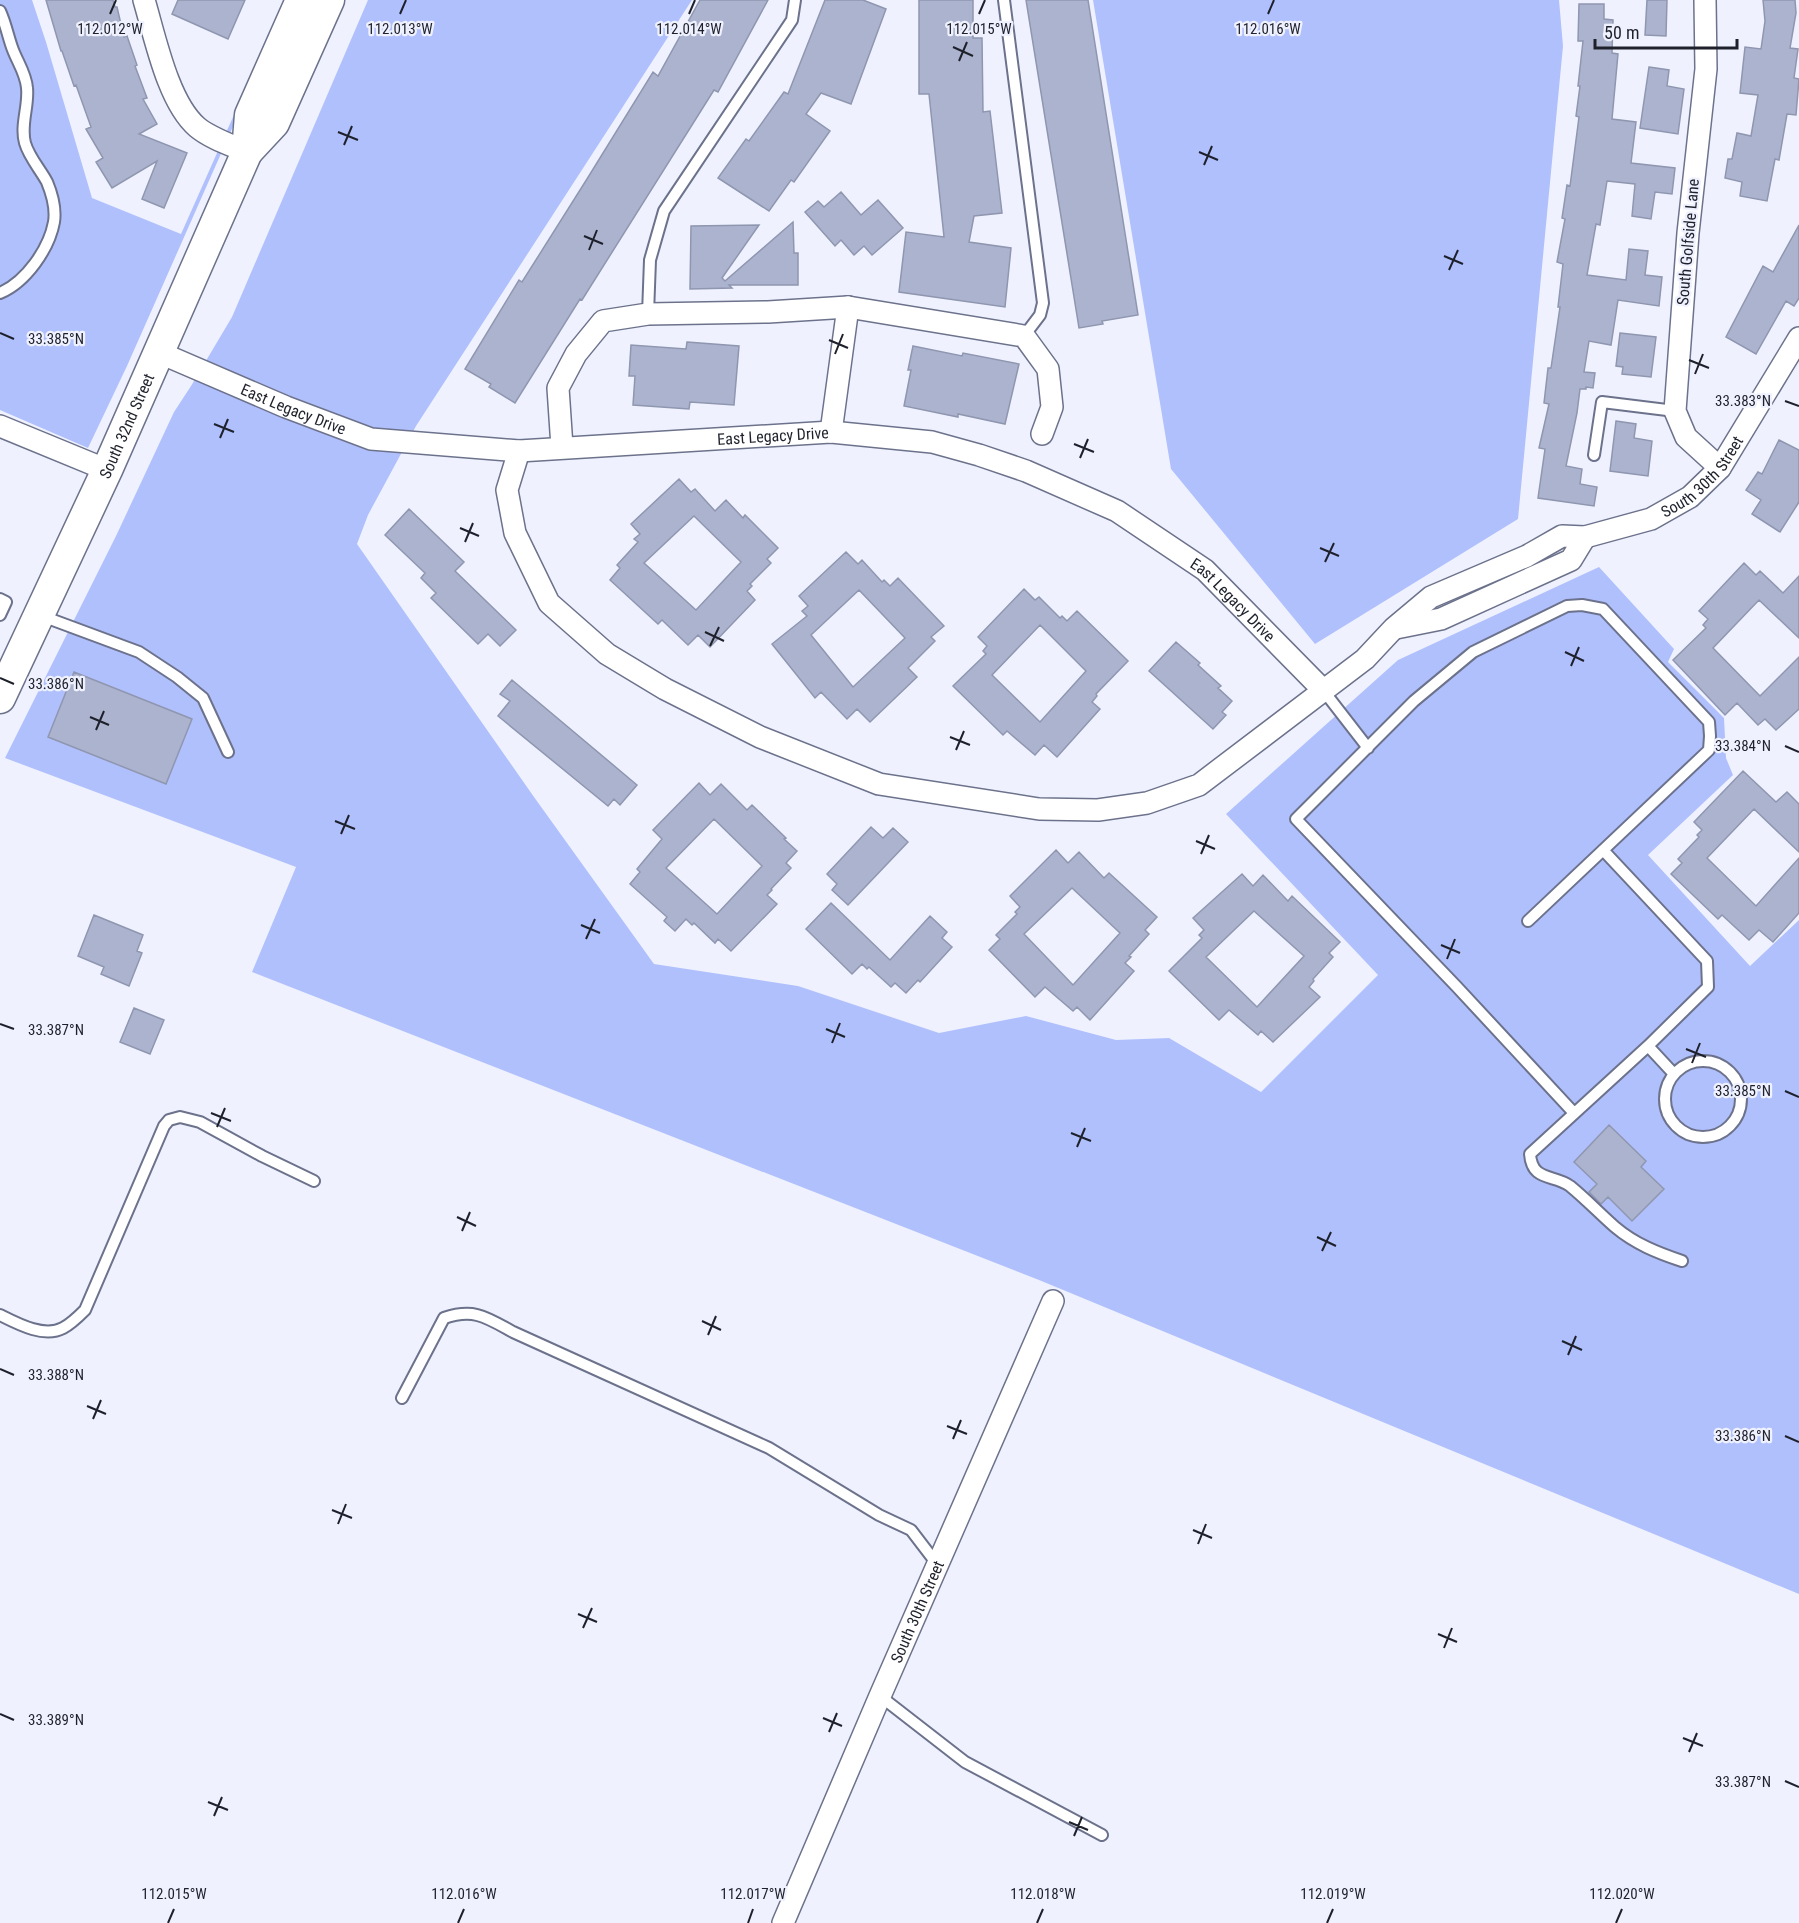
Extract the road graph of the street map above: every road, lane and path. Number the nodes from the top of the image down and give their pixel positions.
1 (144, 0) edge
2 (301, 0) edge
3 (329, 0) edge
4 (795, 0) edge
5 (1004, 0) edge
6 (1705, 0) edge
7 (0, 11) edge
8 (247, 152) junction
9 (0, 293) edge
10 (848, 307) junction
11 (648, 315) junction
12 (1024, 336) junction
13 (1799, 338) edge
14 (158, 352) junction
15 (1675, 411) junction
16 (0, 426) edge
17 (831, 432) junction
18 (1042, 434) dead end
19 (562, 447) junction
20 (519, 451) junction
21 (1594, 455) dead end
22 (1720, 468) junction
23 (107, 470) junction
24 (1585, 537) junction
25 (1482, 575) junction
26 (1494, 596) junction
27 (0, 599) edge
28 (0, 615) edge
29 (39, 615) junction
30 (1395, 628) junction
31 (1323, 690) junction
32 (0, 698) edge
33 (1368, 748) junction
34 (228, 752) dead end
35 (1604, 850) junction
36 (1528, 921) dead end
37 (1648, 1046) junction
38 (1674, 1074) junction
39 (1574, 1113) junction
40 (314, 1181) dead end
41 (1682, 1260) dead end
42 (1053, 1301) dead end
43 (0, 1316) edge
44 (402, 1398) dead end
45 (938, 1564) junction
46 (880, 1696) junction
47 (1102, 1835) dead end
48 (783, 1923) edge

1 - 8 street
2 - 8 main road, South 32nd Street
3 - 8 main road, South 32nd Street
4 - 11 lane
5 - 12 lane
6 - 15 street, South Golfside Lane
7 - 9 lane
8 - 14 main road, South 32nd Street
10 - 11 street
10 - 12 street
10 - 17 street
11 - 19 street
12 - 18 street
13 - 22 street, South 30th Street
14 - 20 street, East Legacy Drive
14 - 23 main road, South 32nd Street
15 - 21 lane
15 - 22 street, South Golfside Lane
16 - 23 street
17 - 19 street, East Legacy Drive
17 - 31 street, East Legacy Drive
19 - 20 street, East Legacy Drive
20 - 31 street, South 30th Street
22 - 24 street, South 30th Street
23 - 29 main road, South 32nd Street
24 - 25 street, South 30th Street
24 - 26 street
25 - 26 street
25 - 30 street, South 30th Street
26 - 30 street
27 - 28 lane
29 - 32 main road, South 32nd Street
29 - 34 lane
30 - 31 street, South 30th Street
31 - 33 lane
33 - 35 lane
33 - 39 lane
35 - 36 lane
35 - 37 lane
37 - 38 lane
37 - 39 lane
38 - 38 lane
39 - 41 lane
40 - 43 lane
42 - 45 street, South 30th Street
44 - 45 lane
45 - 46 street, South 30th Street
46 - 47 lane
46 - 48 street, South 30th Street

